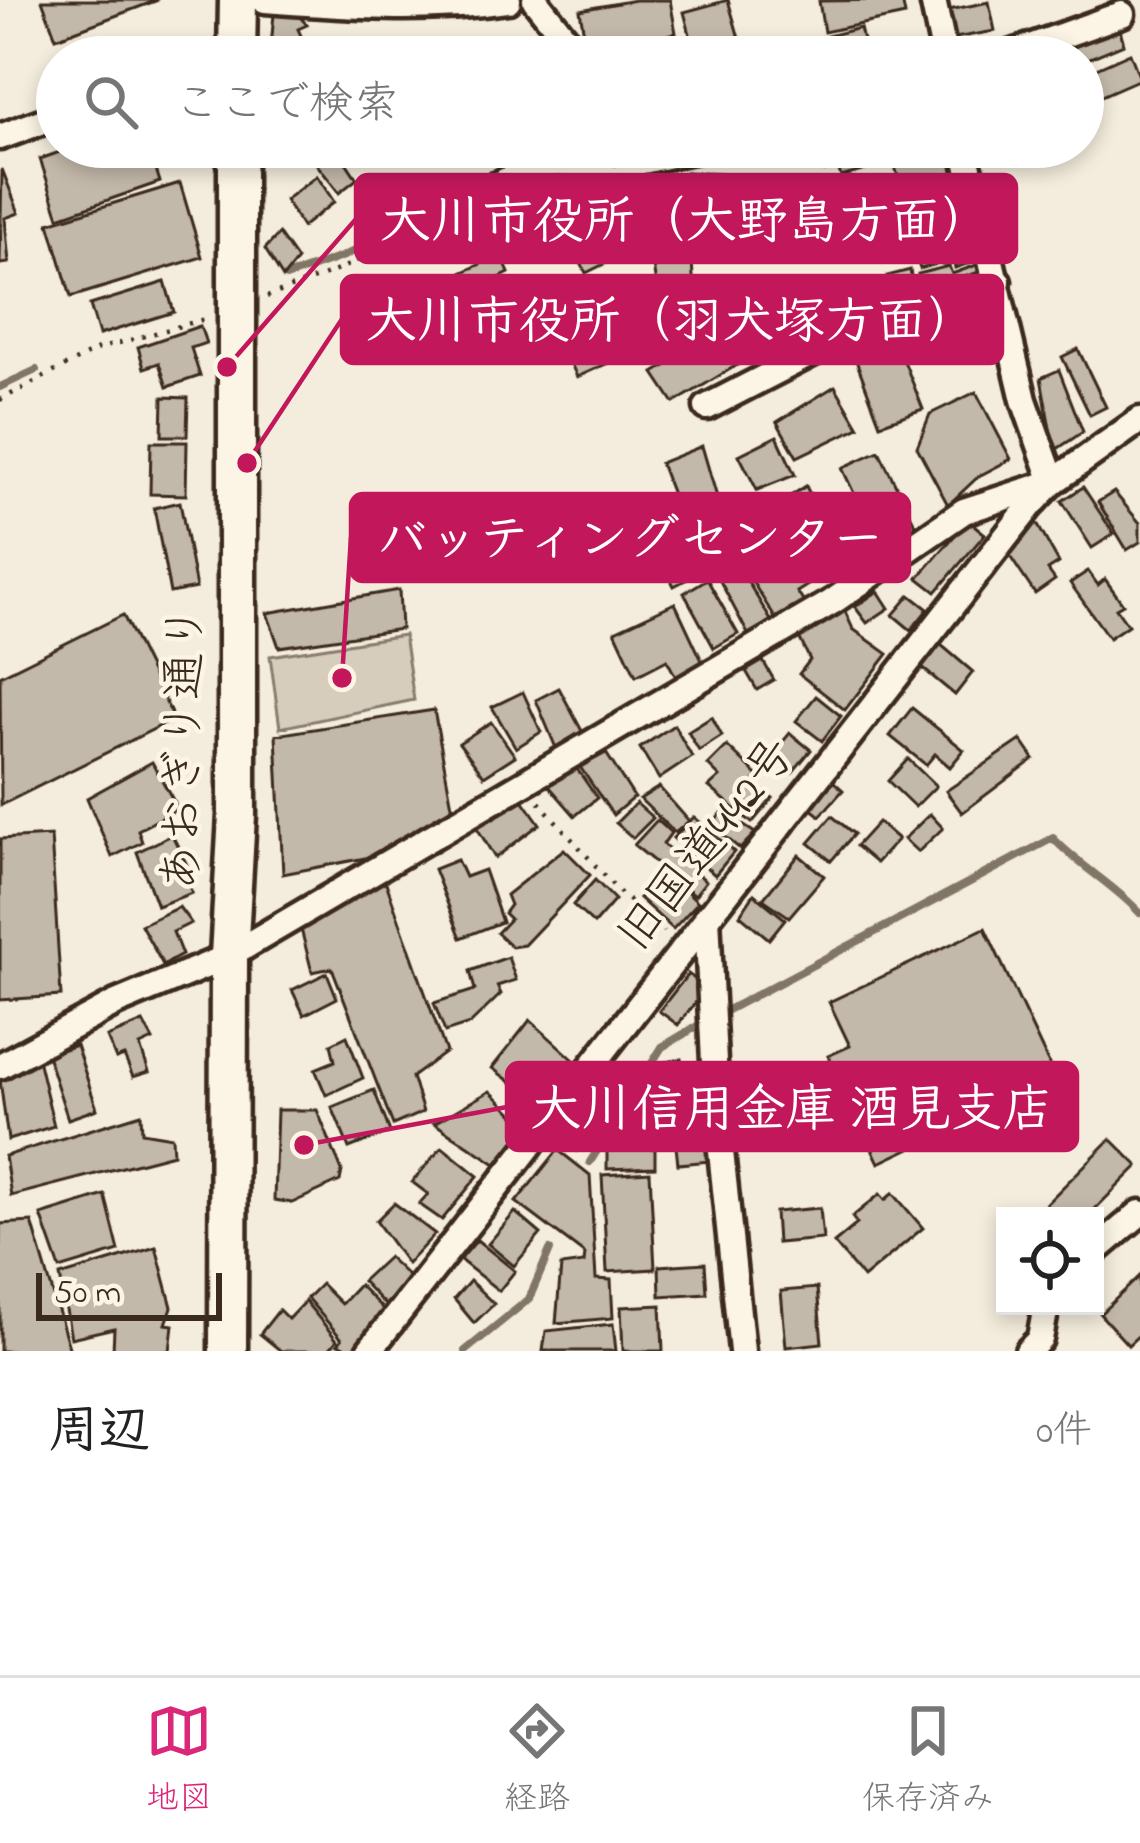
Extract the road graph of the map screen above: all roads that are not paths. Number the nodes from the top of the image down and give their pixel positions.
1 (238, 0) edge
2 (265, 0) edge
3 (508, 0) edge
4 (536, 0) edge
5 (933, 0) edge
6 (1122, 14) dead end
7 (237, 36) edge
8 (564, 36) edge
9 (941, 36) edge
10 (1061, 36) edge
11 (36, 124) edge
12 (0, 137) edge
13 (237, 168) edge
14 (547, 168) edge
15 (584, 168) edge
16 (628, 168) edge
17 (969, 168) edge
18 (438, 226) dead end
19 (998, 281) junction
20 (707, 407) dead end
21 (1140, 420) edge
22 (1053, 482) junction
23 (706, 916) junction
24 (229, 956) junction
25 (0, 1066) edge
26 (1140, 1213) edge
27 (1104, 1244) edge
28 (1044, 1315) edge
29 (228, 1351) edge
30 (369, 1351) edge
31 (742, 1351) edge
32 (1028, 1351) edge

1 - 7 highway
2 - 3 street
4 - 8 street
5 - 9 street
6 - 10 street
11 - 12 street
13 - 24 highway, あおぎり通り
14 - 18 street
15 - 16 street
17 - 19 street
19 - 20 street
19 - 22 street
21 - 22 street, 旧国道442号
22 - 23 street, 旧国道442号
22 - 24 street
23 - 30 street, 旧国道442号
23 - 31 street
24 - 25 street
24 - 29 highway, あおぎり通り
26 - 27 street
28 - 32 street

